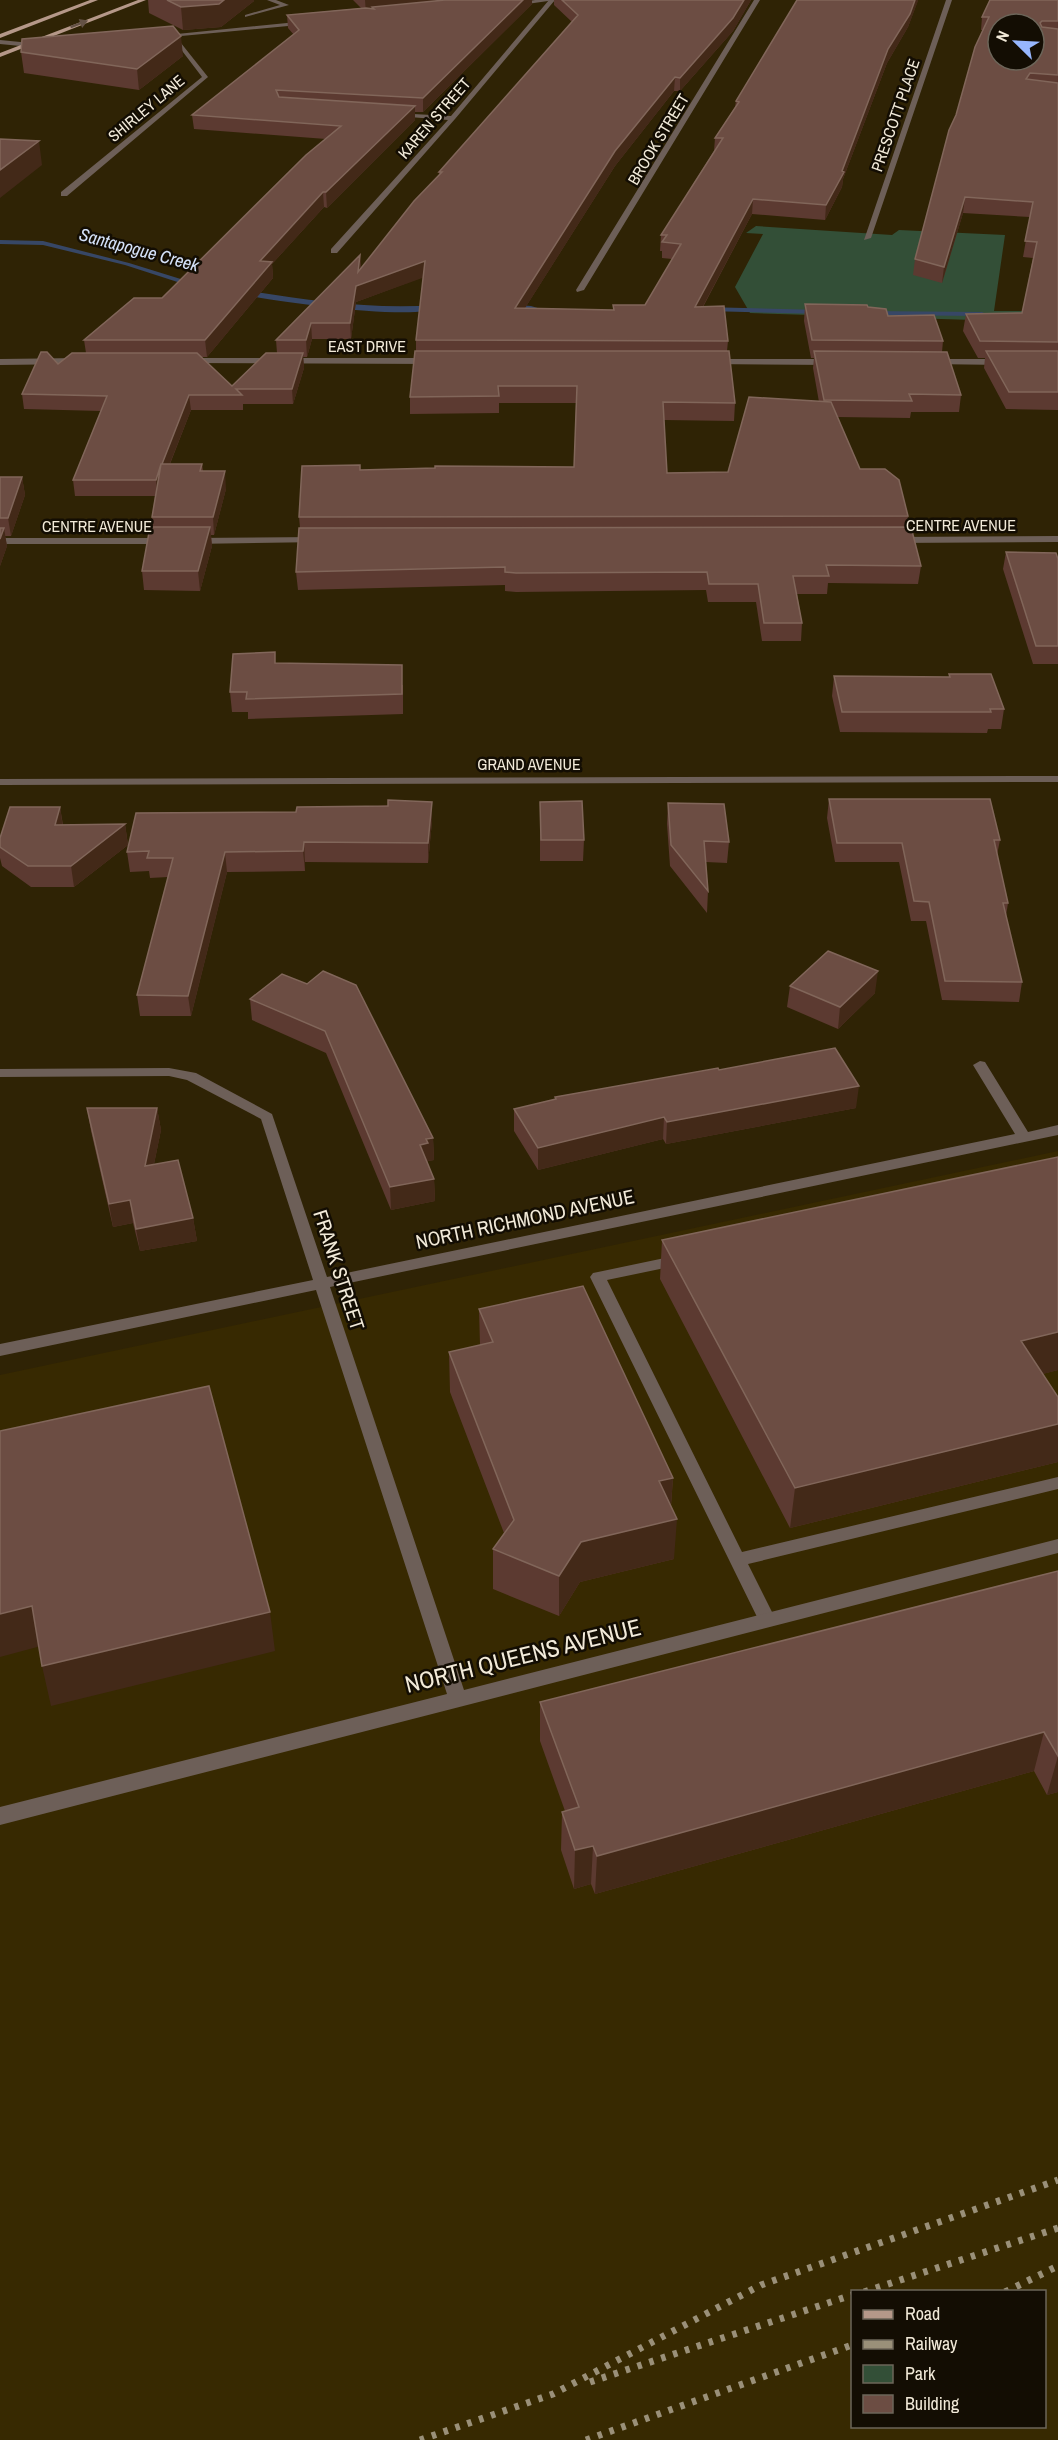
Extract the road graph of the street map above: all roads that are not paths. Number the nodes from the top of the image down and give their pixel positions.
1 (95, 0) edge
2 (143, 0) edge
3 (270, 0) edge
4 (552, 0) edge
5 (758, 0) edge
6 (949, 0) edge
7 (104, 4) dead end
8 (504, 4) edge
9 (247, 16) dead end
10 (315, 22) edge
11 (57, 23) dead end
12 (173, 35) junction
13 (0, 36) edge
14 (22, 37) edge
15 (157, 37) edge
16 (3, 42) edge
17 (25, 45) junction
18 (48, 46) edge
19 (0, 55) edge
20 (385, 114) edge
21 (453, 118) junction
22 (64, 194) dead end
23 (867, 238) dead end
24 (334, 251) dead end
25 (580, 290) dead end
26 (177, 361) edge
27 (439, 361) edge
28 (0, 362) edge
29 (94, 362) edge
30 (700, 362) edge
31 (843, 362) edge
32 (927, 362) edge
33 (1010, 363) edge
34 (1058, 539) edge
35 (330, 540) edge
36 (878, 540) edge
37 (0, 541) edge
38 (1058, 779) edge
39 (0, 782) edge
40 (980, 1065) dead end
41 (0, 1073) edge
42 (1058, 1130) edge
43 (1024, 1137) junction
44 (691, 1258) edge
45 (320, 1283) junction
46 (0, 1350) edge
47 (1058, 1483) edge
48 (1058, 1546) edge
49 (737, 1560) junction
50 (767, 1620) junction
51 (458, 1699) junction
52 (0, 1816) edge

1 - 13 main road
17 -> 2 main road
3 - 9 street
4 - 8 street
4 - 21 street, KAREN STREET
5 - 25 street, BROOK STREET
6 - 23 street, PRESCOTT PLACE
7 - 11 main road
10 - 12 street
12 - 15 street
12 - 22 street, SHIRLEY LANE
14 - 16 main road
16 - 17 street
17 - 18 street
17 - 19 main road
20 - 21 street
21 - 24 street, KAREN STREET
26 - 27 street, EAST DRIVE
28 - 29 street
30 - 31 street
32 - 33 street
34 - 36 street, CENTRE AVENUE
35 - 37 street, CENTRE AVENUE
38 - 39 street, GRAND AVENUE
40 - 43 street
41 - 45 street, FRANK STREET
42 - 43 street, NORTH RICHMOND AVENUE
43 - 45 street, NORTH RICHMOND AVENUE
44 - 49 street
45 - 46 street, NORTH RICHMOND AVENUE
45 - 51 street, FRANK STREET
47 - 49 street
48 - 50 street, NORTH QUEENS AVENUE
49 - 50 street
50 - 51 street, NORTH QUEENS AVENUE
51 - 52 street, NORTH QUEENS AVENUE

